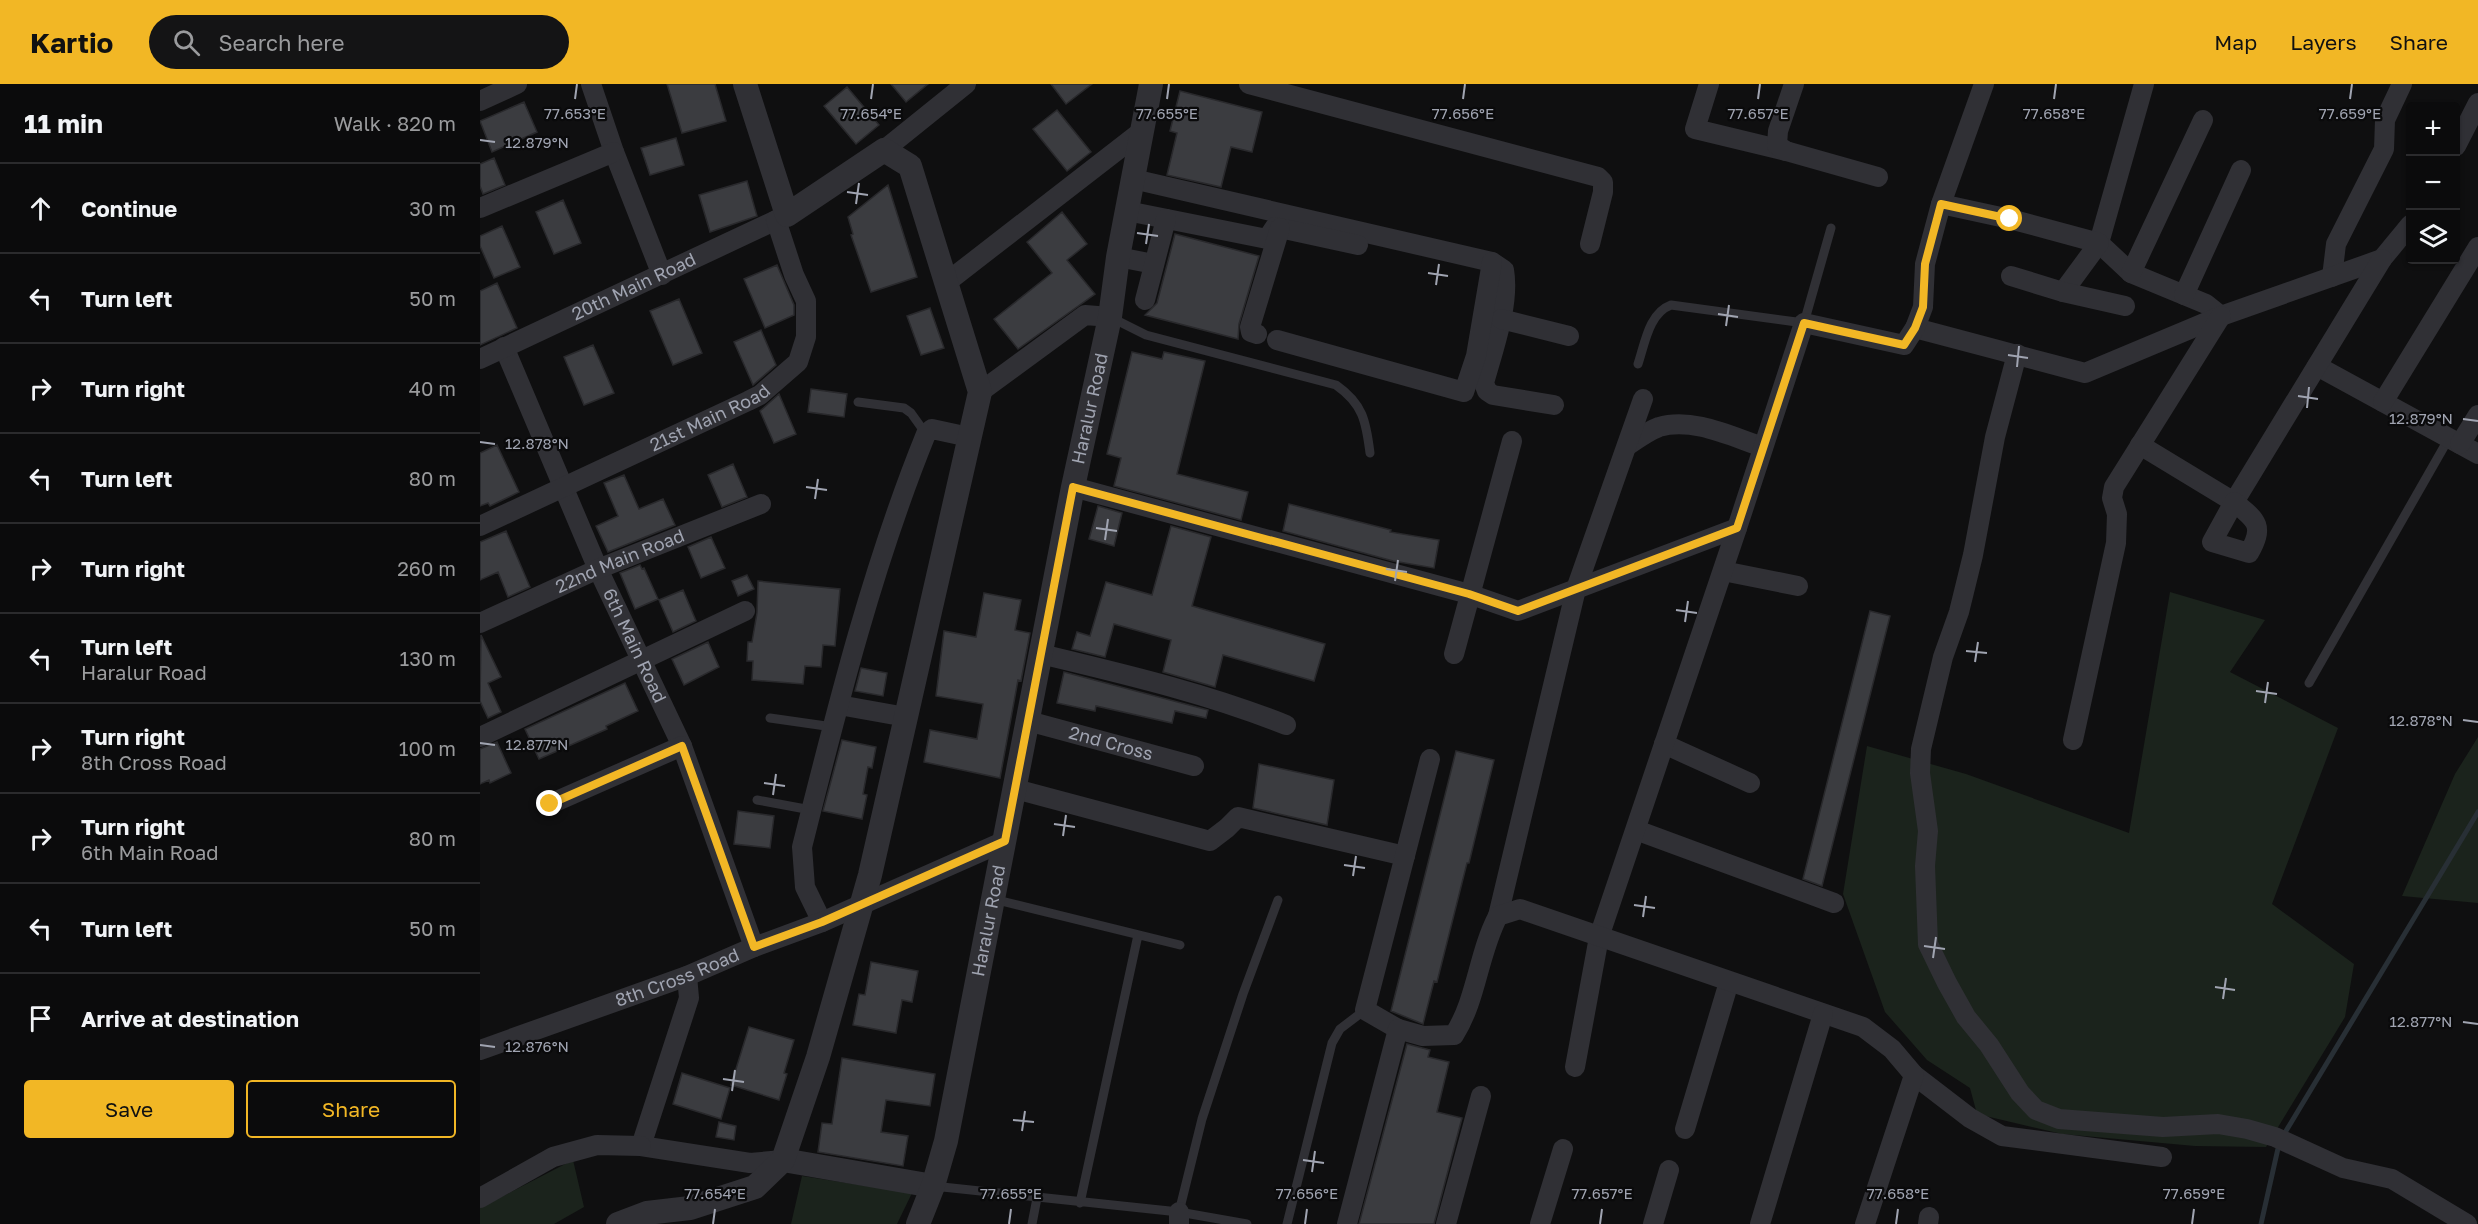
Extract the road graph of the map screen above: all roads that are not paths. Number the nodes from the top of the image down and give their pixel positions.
1 (518, 84) edge
2 (591, 84) edge
3 (966, 84) edge
4 (1151, 84) edge
5 (1249, 84) edge
6 (1708, 84) edge
7 (1794, 84) edge
8 (1984, 84) edge
9 (2144, 84) edge
10 (2402, 84) edge
11 (748, 86) edge
12 (480, 100) edge
13 (2478, 103) edge
14 (2203, 120) dead end
15 (1142, 131) junction
16 (2460, 138) edge
17 (884, 150) junction
18 (1786, 151) junction
19 (614, 152) junction
20 (2241, 170) dead end
21 (1878, 177) dead end
22 (1133, 179) junction
23 (1941, 204) junction
24 (480, 208) edge
25 (1127, 211) junction
26 (782, 217) junction
27 (1166, 219) junction
28 (1280, 228) junction
29 (1831, 228) dead end
30 (2406, 230) edge
31 (2099, 243) junction
32 (1590, 244) dead end
33 (2478, 247) edge
34 (1118, 257) junction
35 (2382, 259) junction
36 (1154, 264) junction
37 (1492, 268) junction
38 (2131, 273) junction
39 (662, 275) junction
40 (2011, 276) dead end
41 (2332, 277) junction
42 (946, 282) junction
43 (2063, 292) junction
44 (2184, 295) junction
45 (1144, 300) dead end
46 (2125, 306) dead end
47 (2221, 316) junction
48 (1110, 317) junction
49 (1501, 319) junction
50 (1804, 323) junction
51 (1915, 328) junction
52 (1257, 334) dead end
53 (1569, 336) dead end
54 (1277, 340) dead end
55 (504, 347) junction
56 (2017, 354) junction
57 (480, 359) edge
58 (1638, 364) dead end
59 (2317, 366) junction
60 (980, 392) junction
61 (1643, 399) dead end
62 (858, 402) dead end
63 (2383, 402) junction
64 (1554, 405) dead end
65 (2478, 415) edge
66 (926, 434) junction
67 (969, 437) junction
68 (1512, 441) dead end
69 (2454, 441) junction
70 (2140, 445) junction
71 (1627, 446) junction
72 (1763, 447) junction
73 (1370, 453) dead end
74 (2478, 454) edge
75 (1073, 487) junction
76 (564, 488) junction
77 (761, 504) dead end
78 (480, 526) edge
79 (1737, 528) junction
80 (598, 569) junction
81 (1723, 570) junction
82 (1798, 586) dead end
83 (1576, 589) junction
84 (1469, 594) junction
85 (745, 611) dead end
86 (480, 624) edge
87 (1041, 654) junction
88 (1454, 654) dead end
89 (642, 661) junction
90 (2309, 683) dead end
91 (839, 705) junction
92 (906, 717) junction
93 (770, 718) dead end
94 (1028, 721) junction
95 (1286, 725) dead end
96 (833, 727) junction
97 (480, 736) edge
98 (2073, 740) dead end
99 (1664, 744) junction
100 (682, 746) junction
101 (1430, 759) dead end
102 (1194, 766) dead end
103 (1750, 783) dead end
104 (1015, 789) junction
105 (757, 800) dead end
106 (550, 804) dead end
107 (811, 810) junction
108 (1636, 830) junction
109 (1005, 841) junction
110 (1405, 856) junction
111 (993, 899) junction
112 (1278, 900) dead end
113 (862, 903) junction
114 (1833, 903) dead end
115 (1498, 916) junction
116 (822, 922) junction
117 (1138, 934) junction
118 (1599, 937) junction
119 (1180, 945) dead end
120 (754, 947) junction
121 (687, 976) junction
122 (1730, 982) junction
123 (1365, 1010) junction
124 (1823, 1014) junction
125 (1398, 1029) junction
126 (480, 1050) edge
127 (1575, 1067) dead end
128 (1914, 1075) junction
129 (1481, 1096) dead end
130 (1685, 1129) dead end
131 (641, 1146) junction
132 (1563, 1149) dead end
133 (2162, 1157) dead end
134 (783, 1160) junction
135 (1669, 1170) dead end
136 (933, 1186) junction
137 (480, 1198) edge
138 (1037, 1198) junction
139 (1080, 1203) junction
140 (1179, 1218) edge
141 (618, 1224) edge
142 (918, 1224) edge
143 (1032, 1224) edge
144 (1247, 1224) edge
145 (1287, 1224) edge
146 (1347, 1224) edge
147 (1446, 1224) edge
148 (1540, 1224) edge
149 (1653, 1224) edge
150 (1760, 1224) edge
151 (1865, 1224) edge
152 (2466, 1224) edge

1 - 12 street
2 - 19 street
3 - 17 street
4 - 15 street, Haralur Road
5 - 32 street
6 - 18 street
7 - 18 street
8 - 23 street
9 - 31 street
10 - 41 street
11 - 26 street
13 - 16 street
14 - 38 street
15 - 22 street, Haralur Road
15 - 42 street
17 - 26 street
17 - 42 street
18 - 21 street
19 - 24 street
19 - 39 street
20 - 44 street
22 - 25 street, Haralur Road
22 - 37 street
23 - 31 street
23 - 51 street
25 - 27 street
25 - 34 street, Haralur Road
26 - 39 street, 20th Main Road
26 - 76 street, 21st Main Road
27 - 28 street
27 - 36 street
28 - 37 street
28 - 52 street
29 - 50 lane
30 - 35 street
31 - 38 street
31 - 43 street
33 - 63 street
34 - 36 street
34 - 48 street, Haralur Road
35 - 41 street
35 - 59 street
36 - 45 street
37 - 49 street
37 - 54 street
38 - 44 street
39 - 55 street, 20th Main Road
40 - 43 street
41 - 47 street
42 - 60 street
43 - 46 street
44 - 47 street
47 - 56 street
47 - 70 street
48 - 60 street
48 - 73 lane
48 - 75 street, Haralur Road
49 - 53 street
49 - 64 street
50 - 51 street
50 - 58 lane
50 - 72 street
51 - 56 street
55 - 57 street, 20th Main Road
55 - 76 street, 6th Main Road
56 - 152 street
59 - 63 street
59 - 70 street
60 - 67 street
61 - 71 street
62 - 66 lane
63 - 69 street
65 - 69 street
66 - 67 street
66 - 91 street
67 - 92 street
68 - 84 street
69 - 74 street
69 - 90 lane
70 - 98 street
71 - 72 street
71 - 83 street
72 - 79 street
75 - 84 street
75 - 87 street, Haralur Road
76 - 78 street, 21st Main Road
76 - 80 street, 6th Main Road
77 - 80 street, 22nd Main Road
79 - 81 street
79 - 83 street
80 - 86 street, 22nd Main Road
80 - 89 street, 6th Main Road
81 - 82 street
81 - 99 street
83 - 84 street
83 - 115 street
84 - 88 street
85 - 89 street
87 - 94 street, Haralur Road
87 - 95 street
89 - 97 street
89 - 100 street, 6th Main Road
91 - 92 street
91 - 96 street
92 - 113 street
93 - 96 lane
94 - 102 street, 2nd Cross
94 - 104 street, Haralur Road
96 - 107 street
99 - 103 street
99 - 108 street
100 - 106 street
100 - 120 street, 6th Main Road
101 - 110 street
104 - 109 street, Haralur Road
104 - 110 street
105 - 107 lane
107 - 116 street
108 - 114 street
108 - 118 street
109 - 111 street, Haralur Road
109 - 113 street, 8th Cross Road
110 - 123 street
111 - 117 lane
111 - 136 street, Haralur Road
112 - 140 lane
113 - 116 street, 8th Cross Road
113 - 134 street
115 - 118 street
115 - 125 street
116 - 120 street, 8th Cross Road
117 - 119 lane
117 - 139 lane
118 - 122 street
118 - 127 street
120 - 121 street, 8th Cross Road
121 - 126 street, 8th Cross Road
121 - 131 street
122 - 124 street
122 - 130 street
123 - 125 street
123 - 145 lane
124 - 128 street
124 - 150 street
125 - 146 street
128 - 133 street
128 - 151 street
129 - 147 street
131 - 134 street
131 - 137 street
132 - 148 street
134 - 136 street
134 - 141 street
135 - 149 street
136 - 138 lane
136 - 142 street, Haralur Road
138 - 139 lane
138 - 143 lane
139 - 140 lane
140 - 144 lane

